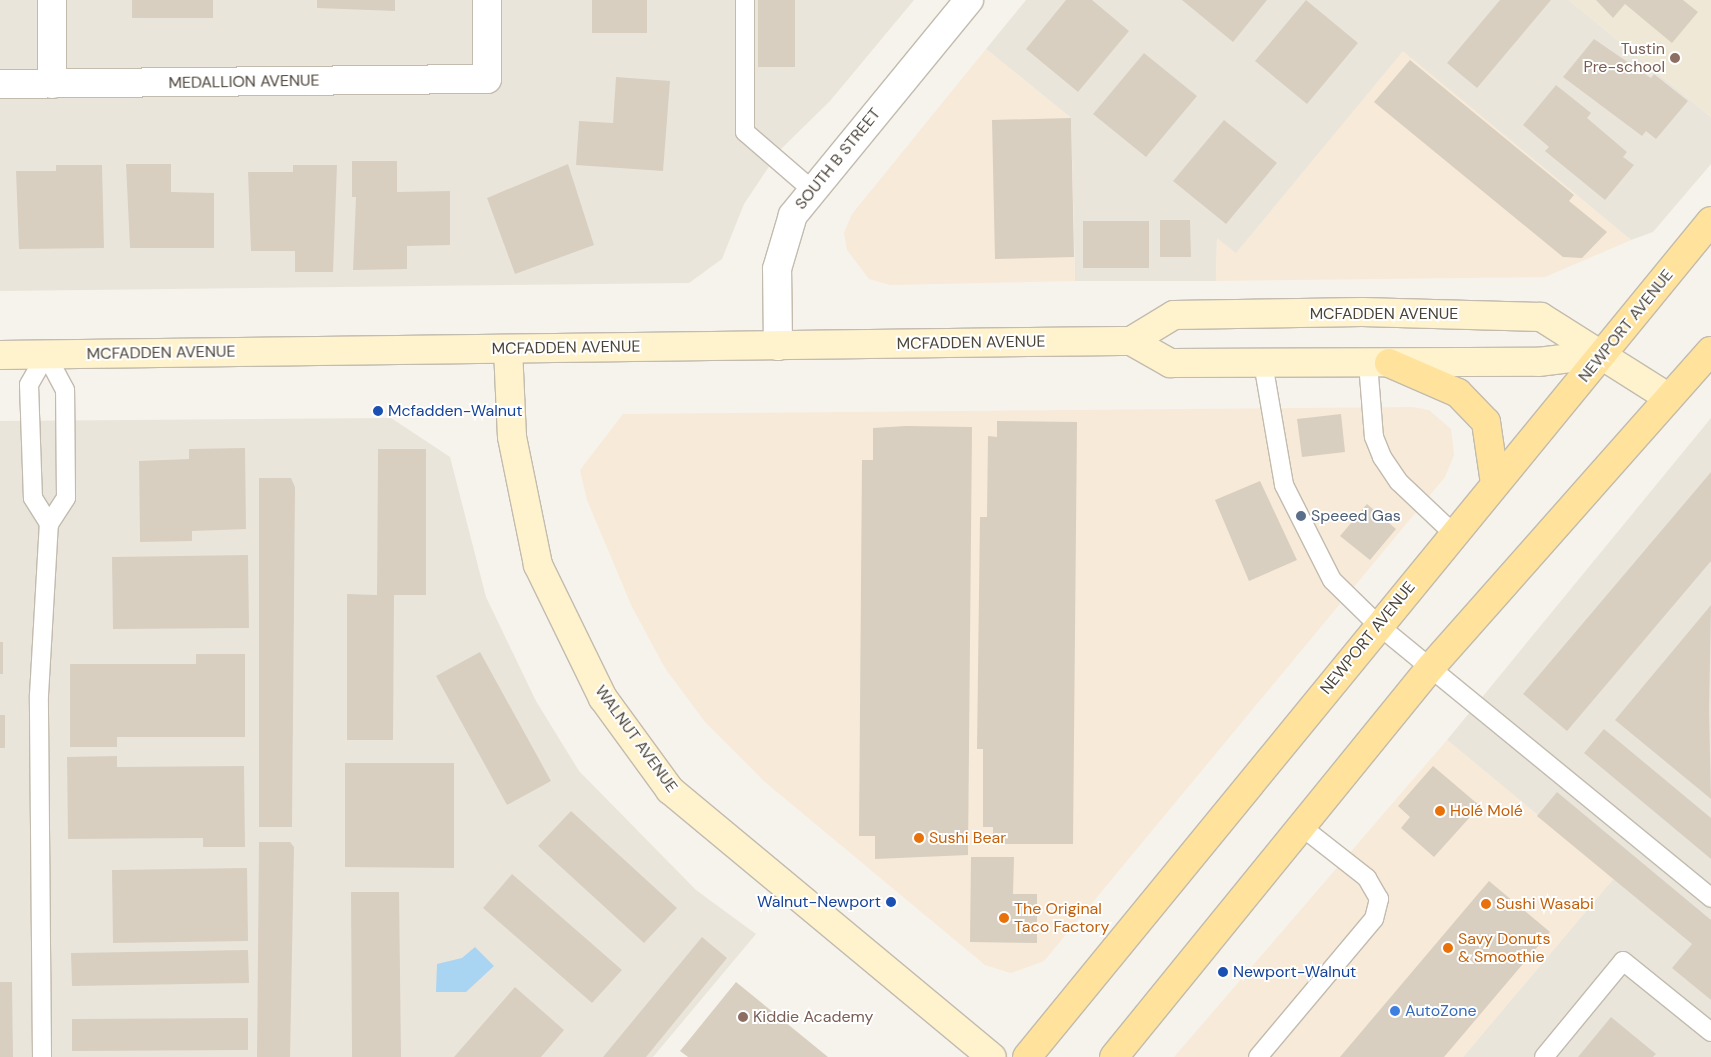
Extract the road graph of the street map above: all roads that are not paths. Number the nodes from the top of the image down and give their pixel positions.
1 (52, 0) edge
2 (487, 0) edge
3 (745, 0) edge
4 (969, 0) edge
5 (0, 84) edge
6 (52, 84) junction
7 (811, 189) junction
8 (1711, 221) edge
9 (1131, 341) junction
10 (778, 346) junction
11 (508, 349) junction
12 (1711, 351) edge
13 (1603, 354) junction
14 (0, 355) edge
15 (46, 355) junction
16 (1379, 363) junction
17 (1263, 364) junction
18 (1669, 398) junction
19 (1496, 484) junction
20 (49, 524) junction
21 (1454, 534) junction
22 (1378, 625) junction
23 (1431, 667) junction
24 (1302, 827) junction
25 (1711, 898) edge
26 (1711, 1032) edge
27 (42, 1057) edge
28 (992, 1057) edge
29 (1027, 1057) edge
30 (1114, 1057) edge
31 (1258, 1057) edge
32 (1544, 1057) edge

1 - 6 street
2 - 6 street, MEDALLION AVENUE
3 - 7 lane
4 - 7 street, SOUTH B STREET
5 - 6 street, MEDALLION AVENUE
7 - 10 street, SOUTH B STREET
8 - 13 main road, NEWPORT AVENUE
9 - 10 main road, MCFADDEN AVENUE
9 - 13 main road, MCFADDEN AVENUE
9 - 17 main road
10 - 11 main road, MCFADDEN AVENUE
11 - 15 main road, MCFADDEN AVENUE
11 - 28 main road, WALNUT AVENUE
12 - 18 main road
13 - 16 main road
13 - 18 main road, MCFADDEN AVENUE
13 - 19 main road, NEWPORT AVENUE
14 - 15 main road, MCFADDEN AVENUE
15 - 20 lane
15 - 20 lane
16 - 17 main road
16 - 19 main road
16 - 21 lane
17 - 22 lane
18 - 23 main road
19 - 21 main road, NEWPORT AVENUE
20 - 27 lane
21 - 22 main road, NEWPORT AVENUE
22 - 23 lane
22 - 29 main road, NEWPORT AVENUE
23 - 24 main road
23 - 25 lane
24 - 30 main road
24 - 31 lane
26 - 32 lane

